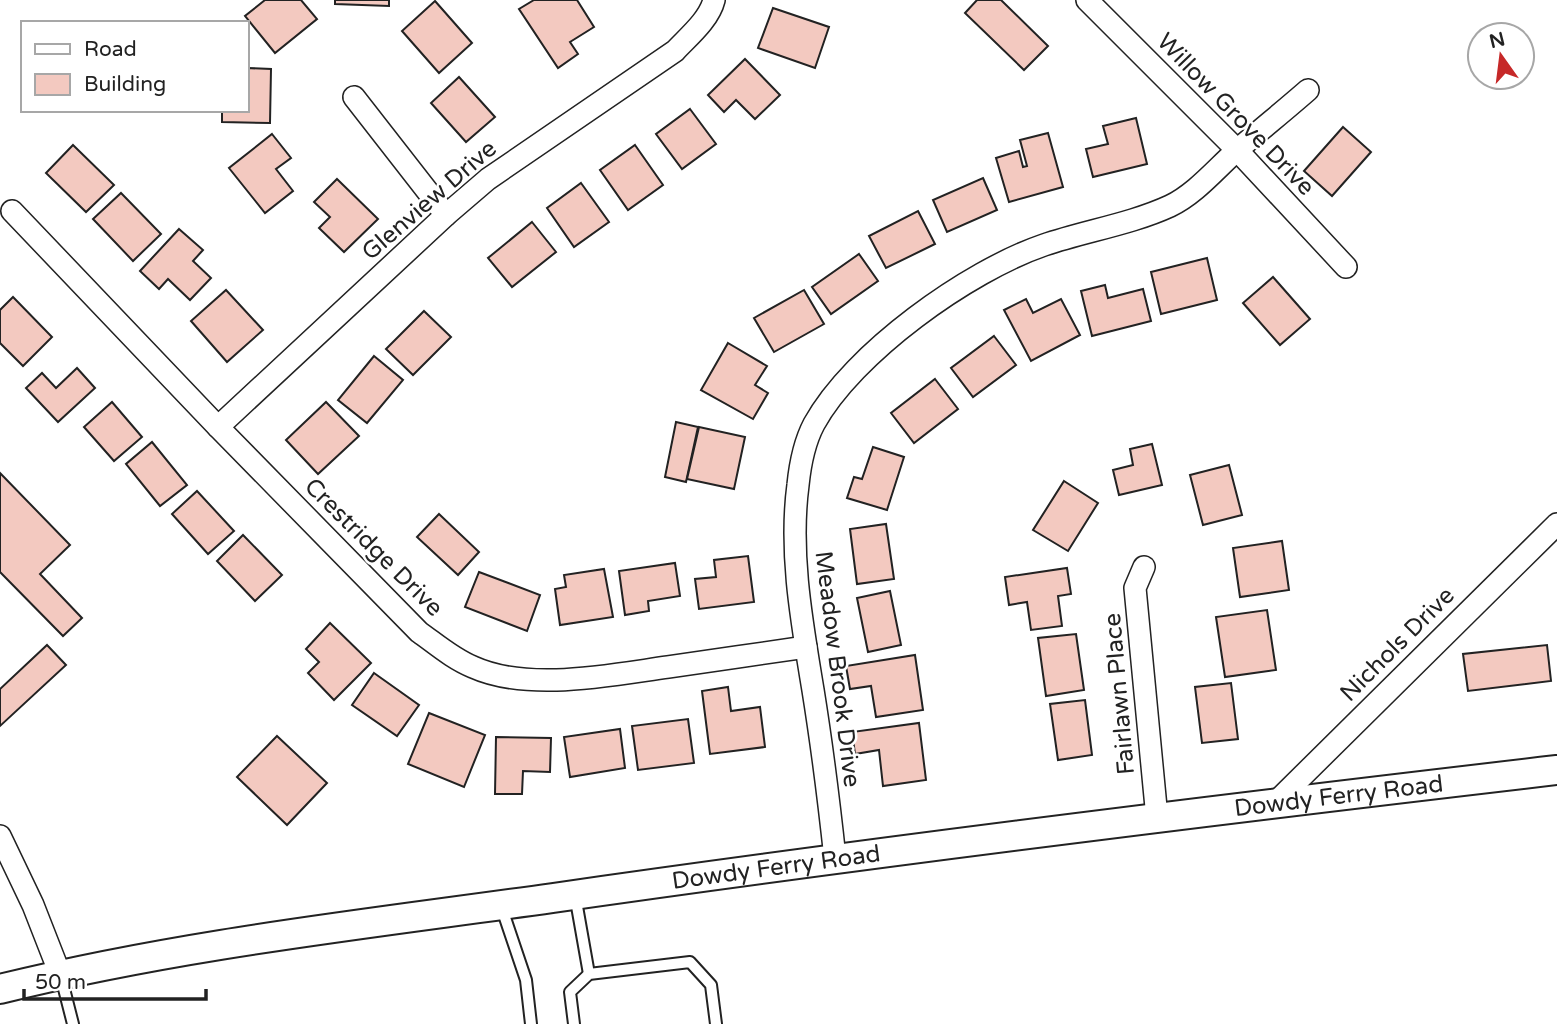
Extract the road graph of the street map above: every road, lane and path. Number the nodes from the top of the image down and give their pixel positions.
1 (713, 0) edge
2 (1087, 0) edge
3 (1308, 90) dead end
4 (354, 97) dead end
5 (1237, 150) junction
6 (12, 211) dead end
7 (446, 215) junction
8 (1346, 267) dead end
9 (218, 427) junction
10 (1557, 524) edge
11 (1144, 567) dead end
12 (806, 647) junction
13 (1557, 770) edge
14 (1275, 803) junction
15 (1157, 818) junction
16 (0, 836) edge
17 (835, 858) junction
18 (575, 895) junction
19 (501, 906) junction
20 (60, 974) junction
21 (589, 974) junction
22 (0, 989) edge
23 (74, 1024) edge
24 (531, 1024) edge
25 (574, 1024) edge
26 (716, 1024) edge

1 - 7 street, Glenview Drive
2 - 5 street, Willow Grove Drive
3 - 5 street, Meadow Brook Drive
4 - 7 street
5 - 8 street, Willow Grove Drive
5 - 12 street, Meadow Brook Drive
6 - 9 street, Crestridge Drive
7 - 9 street, Glenview Drive
9 - 12 street, Crestridge Drive
10 - 14 street, Nichols Drive
11 - 15 street, Fairlawn Place
12 - 17 street, Meadow Brook Drive
13 - 14 street, Dowdy Ferry Road
14 - 15 street, Dowdy Ferry Road
15 - 17 street, Dowdy Ferry Road
16 - 20 street
17 - 18 street, Dowdy Ferry Road
18 - 19 street, Dowdy Ferry Road
18 - 21 lane
19 - 20 street, Dowdy Ferry Road
19 - 24 lane
20 - 22 street, Dowdy Ferry Road
20 - 23 lane
21 - 25 lane
21 - 26 lane

